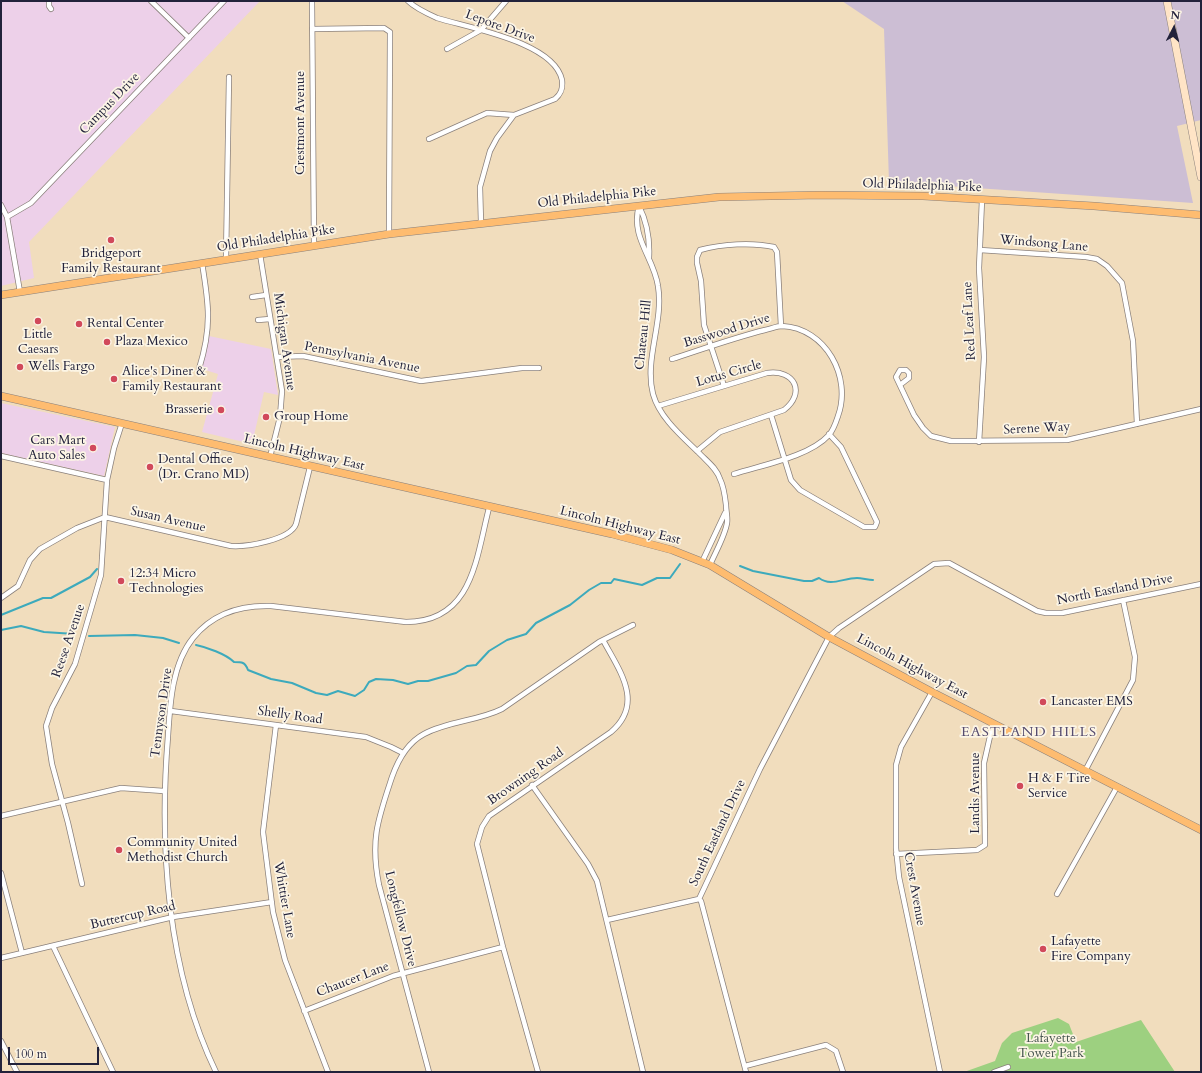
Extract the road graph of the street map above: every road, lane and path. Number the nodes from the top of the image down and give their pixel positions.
1 (49, 1) edge
2 (151, 1) edge
3 (224, 1) edge
4 (312, 1) edge
5 (506, 1) edge
6 (1167, 1) edge
7 (411, 2) edge
8 (51, 9) dead end
9 (312, 29) junction
10 (481, 30) junction
11 (189, 38) junction
12 (447, 50) dead end
13 (229, 78) dead end
14 (514, 115) junction
15 (429, 138) dead end
16 (1201, 177) edge
17 (982, 200) junction
18 (1, 205) edge
19 (639, 206) junction
20 (1201, 215) edge
21 (7, 217) junction
22 (481, 223) junction
23 (389, 234) junction
24 (314, 246) junction
25 (980, 250) junction
26 (260, 254) junction
27 (649, 258) junction
28 (226, 259) junction
29 (202, 263) junction
30 (20, 292) junction
31 (1, 295) edge
32 (266, 295) junction
33 (252, 297) dead end
34 (270, 319) junction
35 (258, 320) dead end
36 (781, 326) junction
37 (711, 347) junction
38 (277, 357) junction
39 (672, 359) dead end
40 (539, 368) dead end
41 (199, 369) dead end
42 (900, 385) dead end
43 (724, 386) junction
44 (1, 396) edge
45 (658, 406) junction
46 (1201, 409) edge
47 (771, 415) junction
48 (122, 423) junction
49 (1137, 424) junction
50 (829, 434) junction
51 (980, 442) junction
52 (697, 451) junction
53 (1, 456) edge
54 (270, 457) junction
55 (784, 458) junction
56 (310, 466) junction
57 (734, 474) dead end
58 (107, 480) junction
59 (489, 508) junction
60 (726, 512) junction
61 (105, 516) junction
62 (702, 562) junction
63 (710, 565) junction
64 (1201, 584) edge
65 (1, 598) edge
66 (1123, 600) junction
67 (633, 625) dead end
68 (829, 637) junction
69 (603, 640) junction
70 (932, 692) junction
71 (171, 710) junction
72 (993, 723) junction
73 (276, 725) junction
74 (403, 753) junction
75 (1085, 771) junction
76 (532, 785) junction
77 (1117, 787) junction
78 (164, 791) junction
79 (63, 801) junction
80 (1, 816) edge
81 (1201, 830) edge
82 (896, 854) junction
83 (1, 873) edge
84 (82, 884) dead end
85 (1057, 894) dead end
86 (699, 899) junction
87 (272, 902) junction
88 (173, 917) junction
89 (606, 920) junction
90 (53, 946) junction
91 (503, 947) junction
92 (22, 953) junction
93 (1, 958) edge
94 (402, 973) junction
95 (304, 1011) junction
96 (1, 1041) edge
97 (745, 1066) junction
98 (1008, 1067) dead end
99 (17, 1072) edge
100 (113, 1072) edge
101 (216, 1072) edge
102 (328, 1072) edge
103 (429, 1072) edge
104 (538, 1072) edge
105 (643, 1072) edge
106 (746, 1072) edge
107 (843, 1072) edge
108 (940, 1072) edge
109 (994, 1072) edge

1 - 8 street
2 - 11 street
3 - 11 street, Campus Drive
4 - 9 street, Crestmont Avenue
5 - 10 street
6 - 16 main road
7 - 10 street, Lepore Drive
9 - 23 street
9 - 24 street, Crestmont Avenue
10 - 12 street
10 - 14 street, Lepore Drive
11 - 21 street, Campus Drive
13 - 28 street
14 - 15 street
14 - 22 street
17 - 19 main road, Old Philadelphia Pike
17 - 20 main road, Old Philadelphia Pike
17 - 25 street, Red Leaf Lane
18 - 21 street
19 - 22 main road, Old Philadelphia Pike
19 - 27 street, Chateau Hill
19 - 27 street, Chateau Hill
21 - 30 street
22 - 23 main road, Old Philadelphia Pike
23 - 24 main road, Old Philadelphia Pike
24 - 26 main road, Old Philadelphia Pike
25 - 49 street, Windsong Lane
25 - 51 street, Red Leaf Lane
26 - 28 main road, Old Philadelphia Pike
26 - 32 street, Michigan Avenue
27 - 45 street, Chateau Hill
28 - 29 main road, Old Philadelphia Pike
29 - 30 main road, Old Philadelphia Pike
29 - 41 street
30 - 31 main road, Old Philadelphia Pike
32 - 33 street
32 - 34 street, Michigan Avenue
34 - 35 street
34 - 38 street, Michigan Avenue
36 - 37 street, Basswood Drive
36 - 37 street
36 - 50 street, Basswood Drive
37 - 39 street, Basswood Drive
37 - 43 street
38 - 40 street, Pennsylvania Avenue
38 - 54 street, Michigan Avenue
42 - 51 street, Serene Way
43 - 45 street, Lotus Circle
43 - 47 street, Lotus Circle
44 - 48 main road, Lincoln Highway East
45 - 52 street, Chateau Hill
46 - 49 street, Serene Way
47 - 52 street, Lotus Circle
47 - 55 street
48 - 54 main road, Lincoln Highway East
48 - 58 street, Reese Avenue
49 - 51 street, Serene Way
50 - 55 street, Basswood Drive
50 - 55 street
52 - 60 street, Chateau Hill
53 - 58 street
54 - 56 main road, Lincoln Highway East
55 - 57 street, Basswood Drive
56 - 59 main road, Lincoln Highway East
56 - 61 street, Susan Avenue
58 - 61 street, Reese Avenue
59 - 62 main road, Lincoln Highway East
59 - 71 street, Tennyson Drive
60 - 62 street
60 - 63 street, Chateau Hill
61 - 65 street
61 - 79 street, Reese Avenue
62 - 63 main road, Lincoln Highway East
63 - 68 main road, Lincoln Highway East
64 - 66 street, North Eastland Drive
66 - 68 street, North Eastland Drive
66 - 75 street
67 - 69 street, Longfellow Drive
68 - 70 main road, Lincoln Highway East
68 - 86 street, South Eastland Drive
69 - 74 street, Longfellow Drive
69 - 76 street, Browning Road
70 - 72 main road, Lincoln Highway East
70 - 82 street, Crest Avenue
71 - 73 street, Shelly Road
71 - 78 street, Tennyson Drive
72 - 75 main road, Lincoln Highway East
72 - 82 street, Landis Avenue
73 - 74 street, Shelly Road
73 - 87 street, Whittier Lane
74 - 94 street, Longfellow Drive
75 - 77 main road, Lincoln Highway East
76 - 89 street
76 - 91 street, Browning Road
77 - 81 main road, Lincoln Highway East
77 - 85 street
78 - 79 street
78 - 88 street, Tennyson Drive
79 - 80 street
79 - 84 street, Reese Avenue
82 - 108 street, Crest Avenue
83 - 92 street
86 - 89 street
86 - 97 street, South Eastland Drive
87 - 88 street, Buttercup Road
87 - 95 street, Whittier Lane
88 - 90 street, Buttercup Road
88 - 101 street, Tennyson Drive
89 - 105 street
90 - 92 street, Buttercup Road
90 - 100 street
91 - 94 street, Chaucer Lane
91 - 104 street, Browning Road
92 - 93 street, Buttercup Road
94 - 95 street, Chaucer Lane
94 - 103 street, Longfellow Drive
95 - 102 street, Whittier Lane
96 - 99 street
97 - 106 street, South Eastland Drive
97 - 107 street
98 - 109 street

